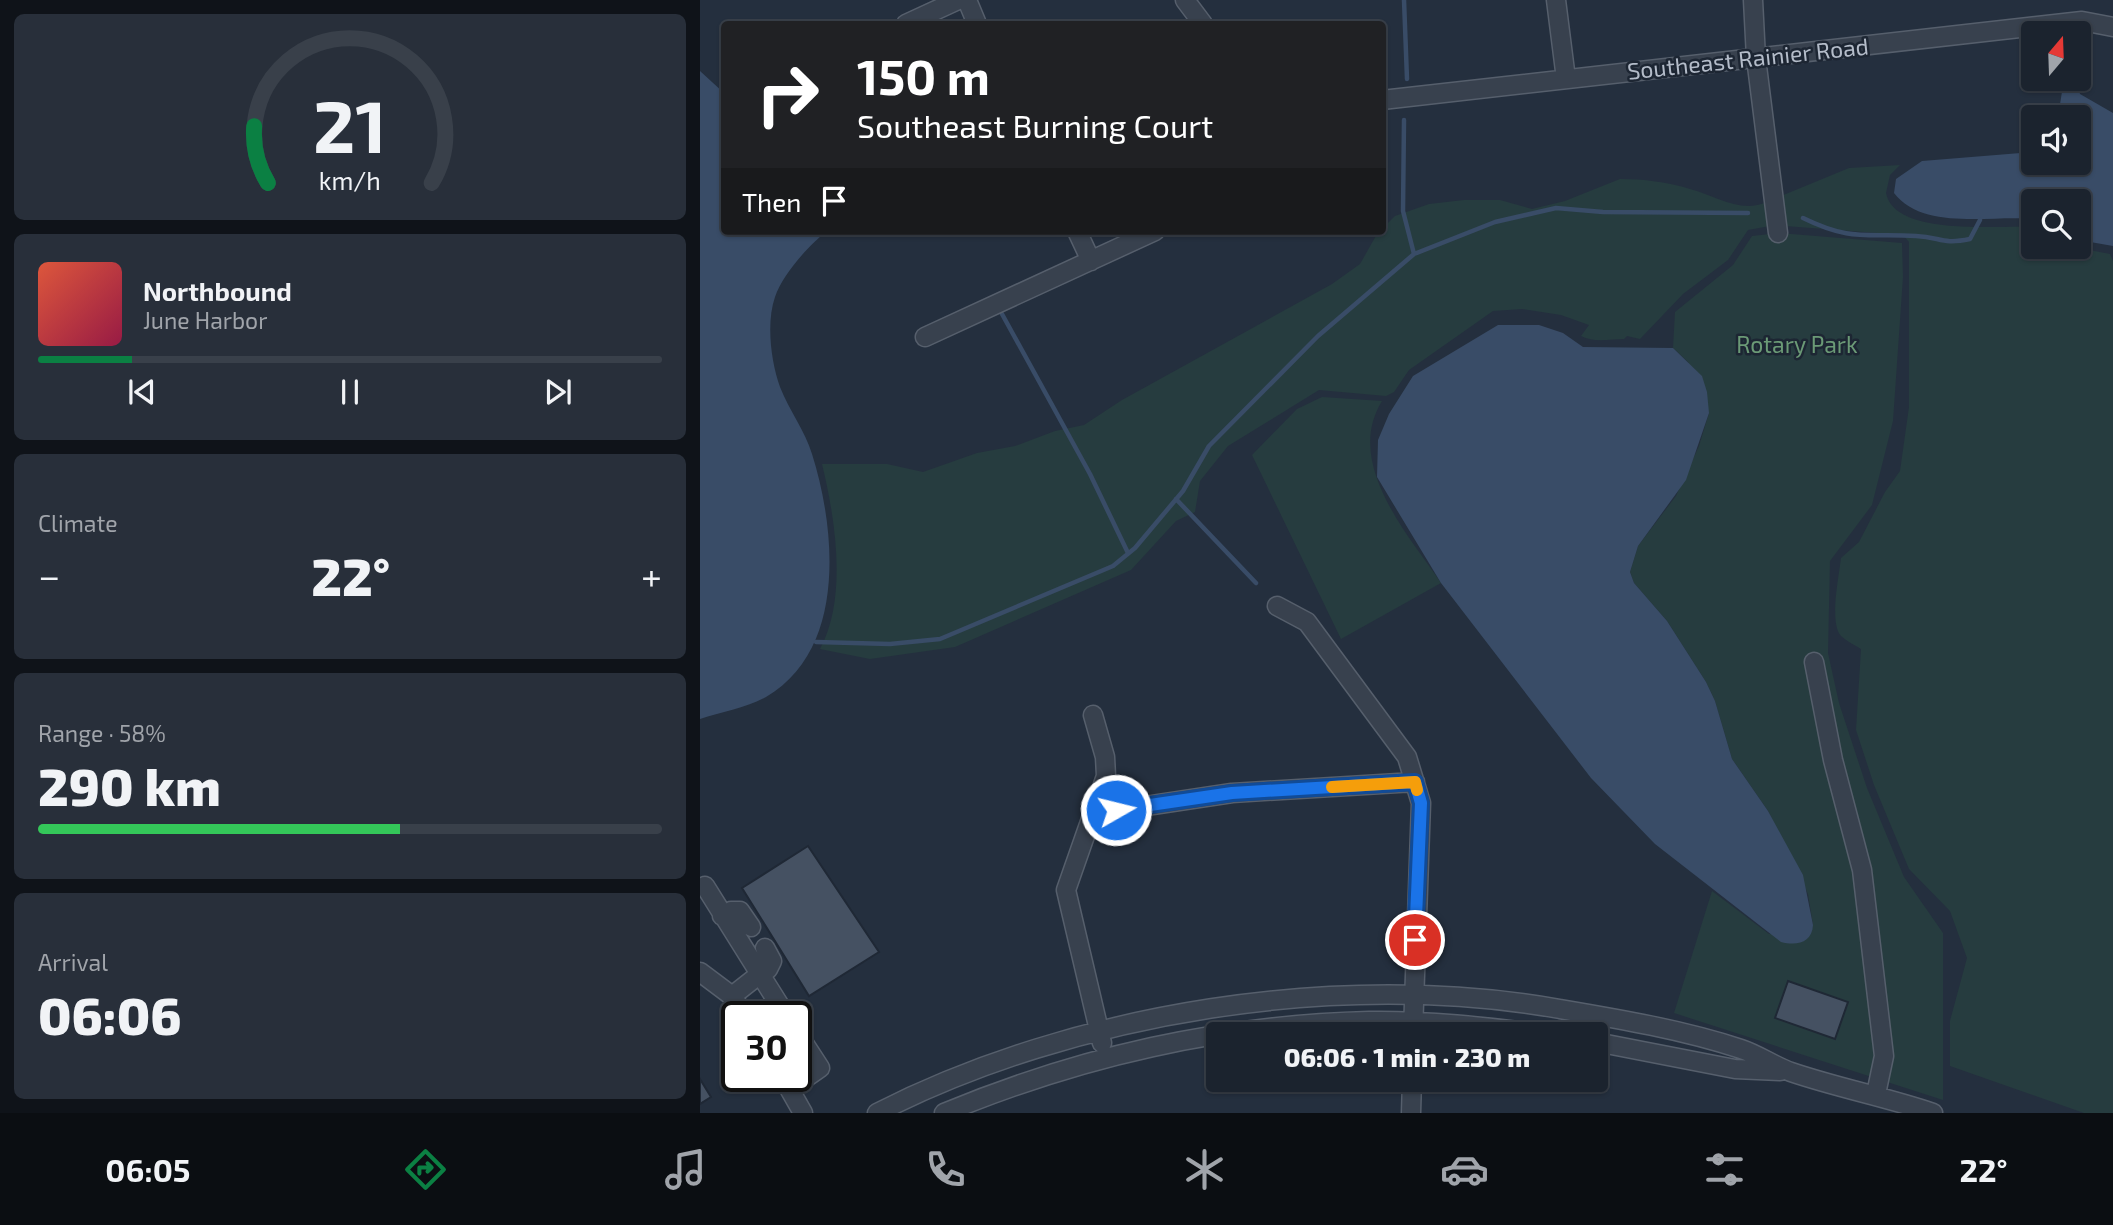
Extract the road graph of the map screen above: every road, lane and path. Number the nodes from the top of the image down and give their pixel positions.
1 (957, 0) edge
2 (967, 0) edge
3 (1185, 0) edge
4 (1556, 0) edge
5 (1753, 0) edge
6 (912, 21) edge
7 (976, 21) edge
8 (1201, 21) edge
9 (2113, 27) edge
10 (1756, 58) junction
11 (1566, 79) junction
12 (1386, 100) edge
13 (1779, 233) dead end
14 (1079, 235) edge
15 (1146, 235) edge
16 (1091, 261) junction
17 (925, 337) dead end
18 (1277, 606) dead end
19 (1814, 662) dead end
20 (1093, 715) dead end
21 (1415, 782) junction
22 (1093, 814) junction
23 (705, 886) dead end
24 (722, 916) junction
25 (751, 927) dead end
26 (765, 948) dead end
27 (700, 972) edge
28 (760, 974) junction
29 (1413, 995) junction
30 (732, 996) junction
31 (735, 1001) edge
32 (777, 1001) edge
33 (1413, 1022) edge
34 (1100, 1031) junction
35 (1206, 1036) edge
36 (1608, 1044) edge
37 (812, 1056) edge
38 (1105, 1057) junction
39 (812, 1072) edge
40 (1790, 1072) junction
41 (791, 1092) edge
42 (1412, 1092) edge
43 (1876, 1094) junction
44 (803, 1113) edge
45 (877, 1113) edge
46 (944, 1113) edge
47 (1411, 1113) edge
48 (1933, 1113) edge

1 - 6 street
2 - 7 street
3 - 8 street
4 - 11 street
5 - 10 street
9 - 10 street, Southeast Rainier Road
10 - 11 street, Southeast Rainier Road
10 - 13 street
11 - 12 street, Southeast Rainier Road
14 - 16 street
15 - 16 street
16 - 17 street
18 - 21 street
19 - 43 street
20 - 22 street
21 - 22 street
21 - 29 street
22 - 34 street
23 - 24 street
24 - 25 street
24 - 28 street
26 - 28 street
27 - 30 street
28 - 30 street
28 - 32 street
29 - 33 street
29 - 34 street
29 - 40 street
30 - 31 street
34 - 38 street
34 - 45 street
35 - 38 street
36 - 40 street
37 - 39 street
38 - 46 street
40 - 43 street
41 - 44 street
42 - 47 street
43 - 48 street

